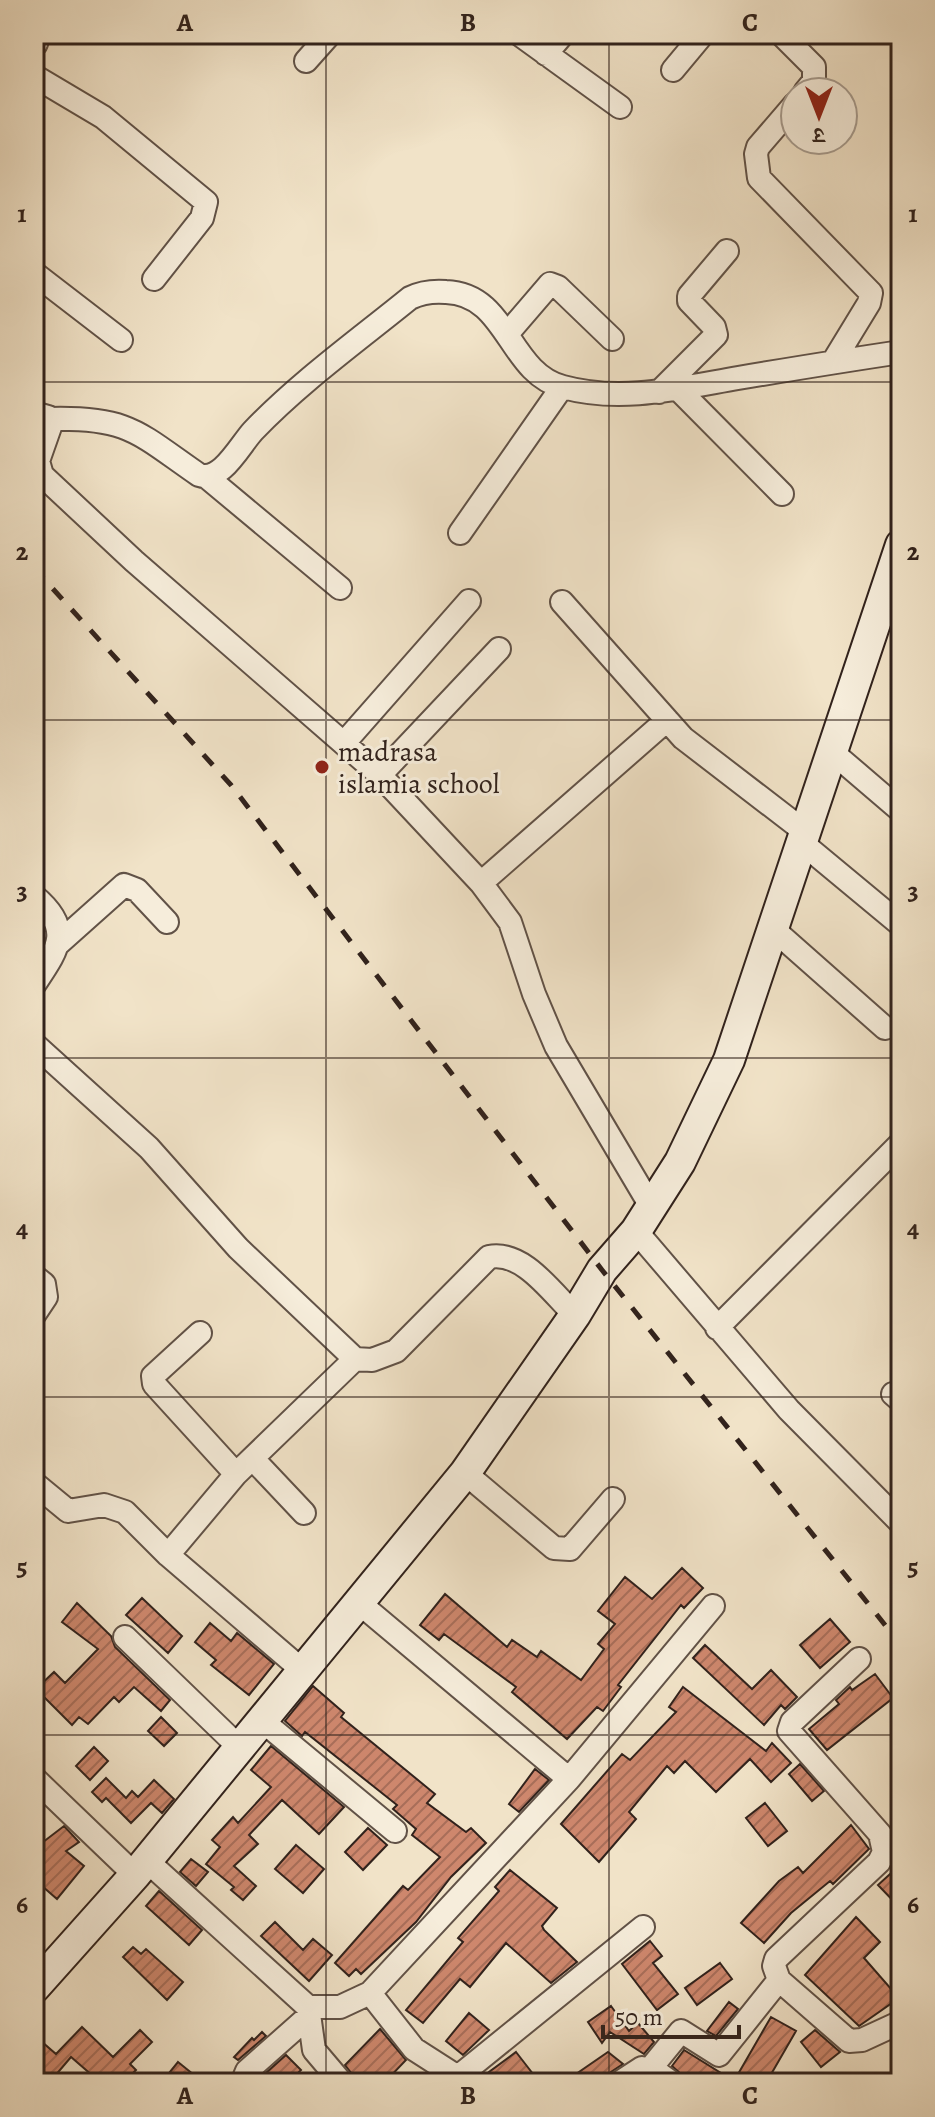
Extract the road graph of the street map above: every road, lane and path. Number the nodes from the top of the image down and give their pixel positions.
1 (37, 34) edge
2 (330, 34) edge
3 (519, 34) edge
4 (563, 34) edge
5 (703, 34) edge
6 (781, 34) edge
7 (34, 43) edge
8 (546, 54) junction
9 (306, 61) dead end
10 (673, 70) dead end
11 (34, 76) edge
12 (814, 76) edge
13 (620, 107) dead end
14 (779, 123) edge
15 (727, 251) dead end
16 (34, 273) edge
17 (154, 279) dead end
18 (507, 334) junction
19 (612, 339) dead end
20 (121, 340) dead end
21 (901, 352) edge
22 (833, 362) junction
23 (562, 387) junction
24 (668, 390) junction
25 (42, 416) edge
26 (208, 478) junction
27 (782, 494) dead end
28 (460, 533) dead end
29 (901, 545) edge
30 (340, 588) dead end
31 (469, 601) dead end
32 (562, 602) dead end
33 (499, 649) dead end
34 (667, 720) junction
35 (344, 743) junction
36 (831, 751) junction
37 (380, 775) junction
38 (901, 811) edge
39 (803, 837) junction
40 (481, 883) junction
41 (34, 896) edge
42 (167, 922) dead end
43 (901, 925) edge
44 (773, 929) junction
45 (59, 943) junction
46 (34, 985) edge
47 (885, 1028) dead end
48 (34, 1044) edge
49 (901, 1143) edge
50 (644, 1219) junction
51 (34, 1276) edge
52 (34, 1315) edge
53 (575, 1315) junction
54 (717, 1328) junction
55 (200, 1333) dead end
56 (355, 1359) junction
57 (244, 1467) junction
58 (465, 1473) junction
59 (34, 1483) edge
60 (613, 1499) dead end
61 (304, 1513) dead end
62 (901, 1523) edge
63 (168, 1555) junction
64 (358, 1602) junction
65 (713, 1606) dead end
66 (125, 1637) dead end
67 (859, 1659) dead end
68 (301, 1669) junction
69 (260, 1719) junction
70 (238, 1746) junction
71 (34, 1778) edge
72 (569, 1779) junction
73 (395, 1831) dead end
74 (140, 1868) junction
75 (643, 1927) dead end
76 (37, 1977) edge
77 (779, 1980) junction
78 (370, 1993) junction
79 (308, 2012) junction
80 (901, 2022) edge
81 (650, 2069) junction
82 (463, 2080) edge
83 (242, 2083) edge
84 (342, 2083) edge
85 (619, 2083) edge
86 (672, 2083) edge

1 - 7 street
2 - 9 street
3 - 8 street
4 - 8 street
5 - 10 street
6 - 12 street
8 - 13 street
11 - 17 street
14 - 22 street
15 - 24 street
16 - 20 street
18 - 19 street
18 - 23 street
18 - 26 street
21 - 22 street
22 - 24 street
23 - 24 street
23 - 28 street
24 - 27 street
25 - 26 street
25 - 35 street
26 - 30 street
29 - 36 main road
31 - 35 street
32 - 34 street
33 - 37 street
34 - 39 street
34 - 40 street
35 - 37 street
36 - 38 street
36 - 39 main road
37 - 40 street
39 - 43 street
39 - 44 main road
40 - 50 street
41 - 45 street
42 - 45 street
44 - 47 street
44 - 50 main road
45 - 46 street
48 - 56 street
49 - 54 street
50 - 53 main road
50 - 54 street
51 - 52 street
53 - 56 street
53 - 58 main road
54 - 62 street
55 - 57 street
56 - 57 street
57 - 61 street
57 - 63 street
58 - 60 street
58 - 64 main road
59 - 63 street
63 - 68 street
64 - 68 main road
64 - 72 street
65 - 72 street
66 - 70 street
67 - 77 street
68 - 69 main road
69 - 70 main road
69 - 73 street
70 - 74 main road
71 - 74 street
72 - 78 street
74 - 76 main road
74 - 79 street
75 - 82 street
77 - 80 street
77 - 81 street
78 - 79 street
78 - 82 street
79 - 83 street
79 - 84 street
81 - 85 street
81 - 86 street

